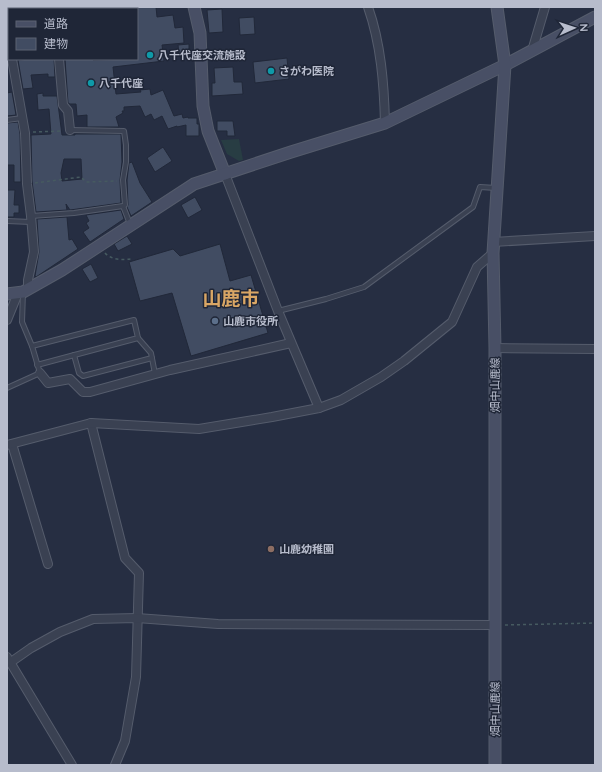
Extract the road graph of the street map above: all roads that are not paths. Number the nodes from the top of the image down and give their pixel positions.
1 (7, 7) edge
2 (194, 7) edge
3 (368, 7) edge
4 (497, 7) edge
5 (545, 7) edge
6 (8, 17) edge
7 (595, 17) edge
8 (532, 51) junction
9 (12, 60) edge
10 (59, 60) edge
11 (505, 66) junction
12 (22, 118) junction
13 (7, 120) edge
14 (386, 123) junction
15 (70, 130) joint
16 (225, 174) junction
17 (496, 188) junction
18 (123, 206) junction
19 (32, 219) junction
20 (7, 221) edge
21 (131, 225) junction
22 (595, 236) edge
23 (493, 247) junction
24 (19, 292) edge
25 (278, 311) junction
26 (7, 320) edge
27 (138, 338) junction
28 (291, 343) junction
29 (32, 346) junction
30 (495, 348) junction
31 (595, 349) edge
32 (74, 355) junction
33 (152, 358) junction
34 (38, 369) junction
35 (156, 374) junction
36 (7, 388) edge
37 (318, 408) junction
38 (90, 423) junction
39 (10, 444) edge
40 (48, 564) dead end
41 (138, 618) junction
42 (495, 625) junction
43 (9, 660) edge
44 (72, 765) edge
45 (115, 765) edge
46 (495, 765) edge

1 - 6 street
2 - 16 street
3 - 14 street
4 - 11 street, 畑中山鹿線
5 - 8 street
7 - 8 street
8 - 11 street
9 - 12 street
10 - 15 street
11 - 14 street
11 - 17 street, 畑中山鹿線
12 - 13 lane
12 - 19 street
14 - 16 street
15 - 18 lane
16 - 21 street
16 - 25 street
17 - 23 street, 畑中山鹿線
17 - 25 lane
18 - 19 lane
18 - 21 lane
19 - 20 lane
19 - 24 street
21 - 24 street
22 - 23 street
23 - 30 street, 畑中山鹿線
23 - 37 street
24 - 26 street
24 - 29 lane
25 - 28 street
27 - 29 lane
27 - 32 lane
27 - 33 lane
28 - 35 street
28 - 37 street
29 - 34 lane
30 - 31 street
30 - 42 street, 畑中山鹿線
32 - 33 lane
32 - 34 lane
33 - 35 lane
34 - 35 street
34 - 36 lane
37 - 38 street
38 - 39 street
38 - 41 street
39 - 40 street
41 - 42 street
41 - 43 street
41 - 45 street
42 - 46 street, 畑中山鹿線
43 - 44 street

